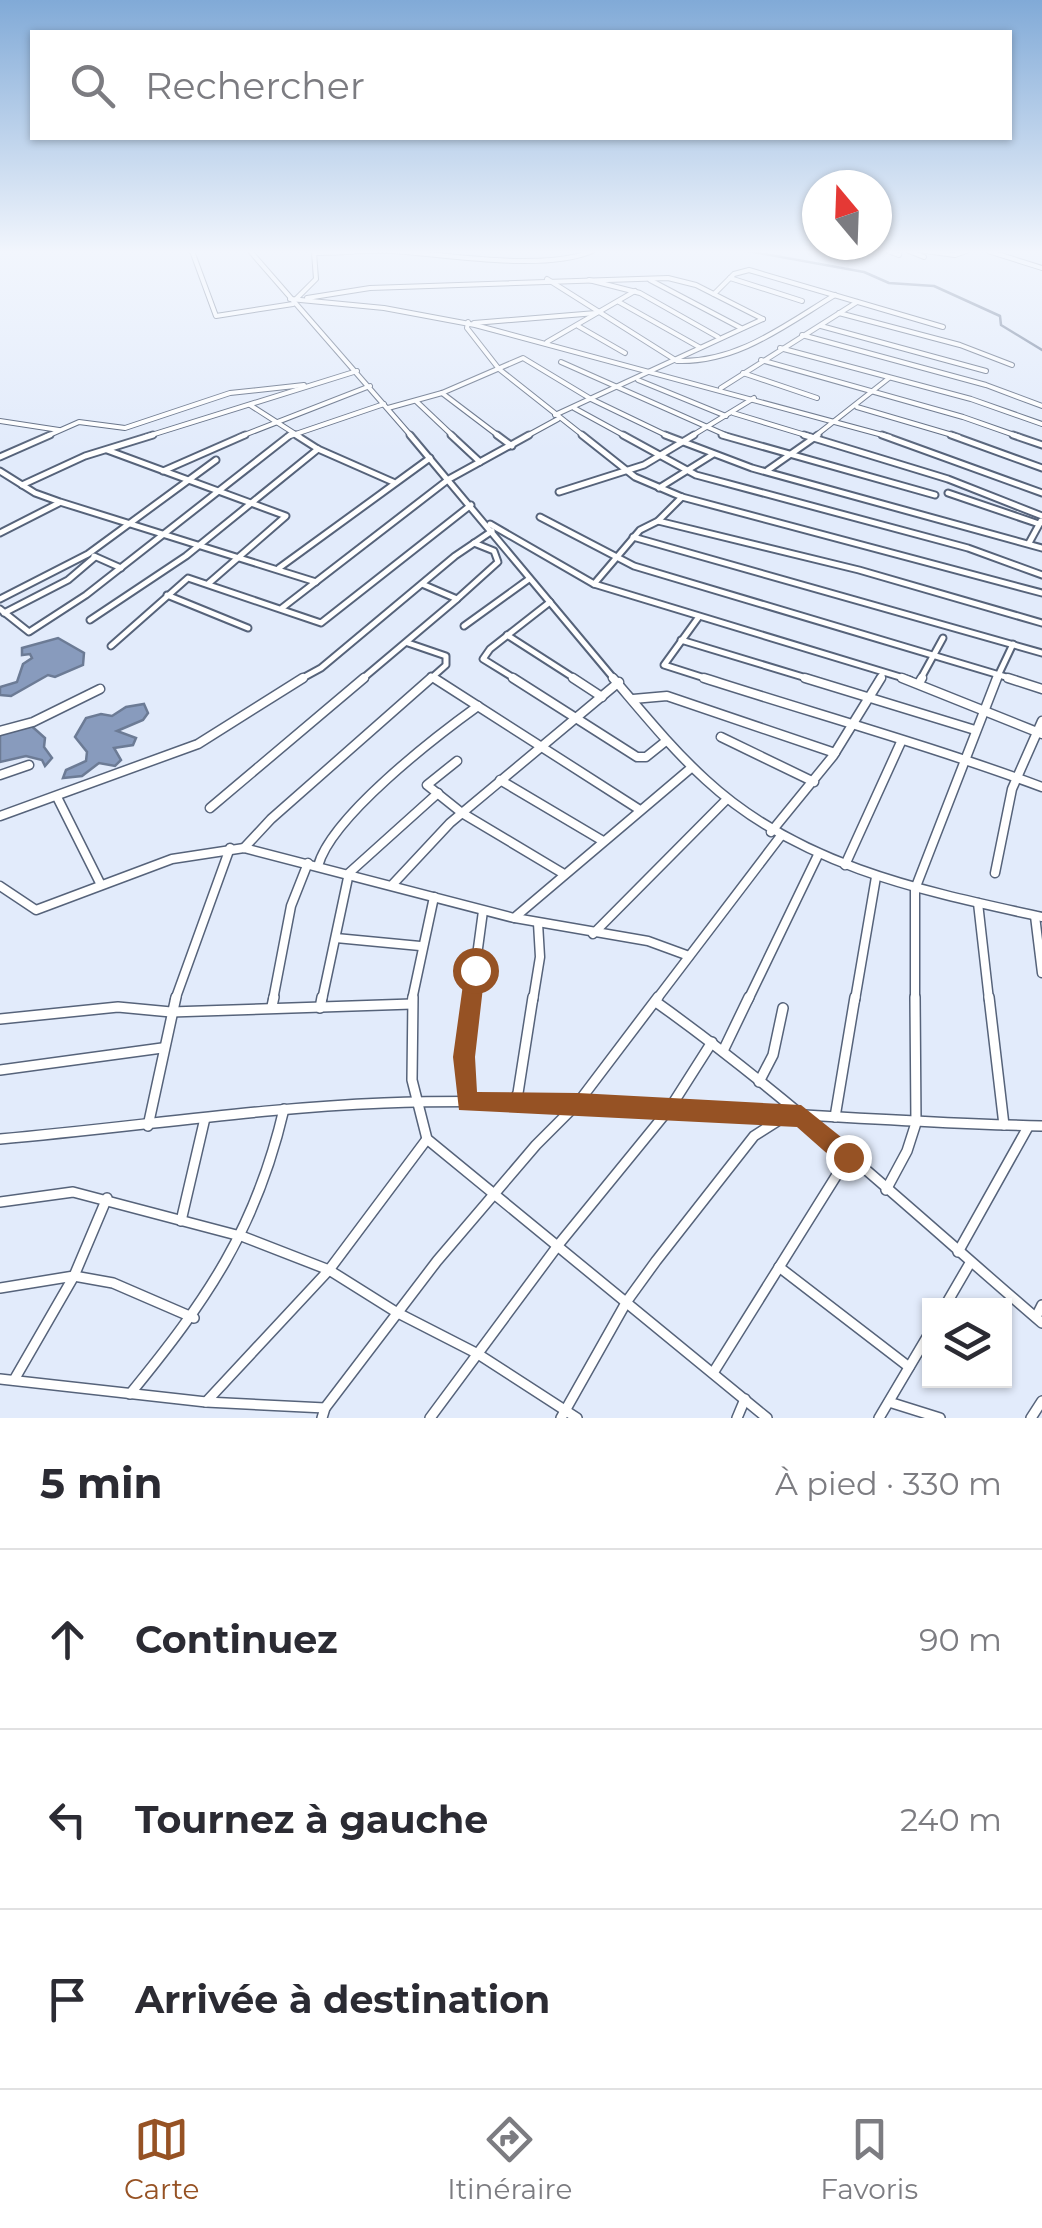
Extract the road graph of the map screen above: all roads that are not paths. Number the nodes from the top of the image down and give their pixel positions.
1 (309, 317) edge
2 (439, 317) edge
3 (538, 317) edge
4 (590, 317) edge
5 (606, 317) edge
6 (645, 317) edge
7 (682, 317) edge
8 (720, 317) edge
9 (759, 317) edge
10 (794, 317) edge
11 (833, 317) edge
12 (854, 317) edge
13 (907, 317) edge
14 (470, 323) junction
15 (577, 325) junction
16 (821, 326) junction
17 (742, 328) junction
18 (943, 328) dead end
19 (802, 335) junction
20 (719, 338) junction
21 (546, 343) junction
22 (700, 348) junction
23 (780, 348) junction
24 (625, 353) dead end
25 (761, 360) junction
26 (677, 361) junction
27 (561, 362) dead end
28 (1012, 365) dead end
29 (499, 369) junction
30 (357, 371) junction
31 (986, 371) dead end
32 (655, 372) junction
33 (742, 373) junction
34 (890, 378) junction
35 (638, 380) junction
36 (318, 384) junction
37 (370, 386) junction
38 (619, 388) junction
39 (720, 388) junction
40 (442, 393) junction
41 (874, 393) junction
42 (754, 398) junction
43 (817, 398) dead end
44 (593, 400) junction
45 (416, 401) junction
46 (250, 405) junction
47 (386, 406) junction
48 (1042, 406) edge
49 (857, 407) junction
50 (574, 408) junction
51 (730, 415) junction
52 (556, 417) junction
53 (0, 421) edge
54 (274, 422) junction
55 (837, 422) junction
56 (1042, 424) edge
57 (708, 428) junction
58 (60, 430) junction
59 (292, 433) junction
60 (812, 440) junction
61 (686, 442) junction
62 (1042, 445) edge
63 (0, 446) edge
64 (512, 446) junction
65 (318, 449) junction
66 (106, 450) junction
67 (9, 453) junction
68 (713, 454) junction
69 (792, 455) junction
70 (660, 456) junction
71 (0, 457) edge
72 (430, 458) junction
73 (216, 460) dead end
74 (481, 462) junction
75 (1042, 468) edge
76 (0, 471) edge
77 (162, 471) junction
78 (627, 471) junction
79 (687, 471) junction
80 (767, 471) junction
81 (9, 478) junction
82 (186, 480) junction
83 (449, 480) junction
84 (0, 482) edge
85 (394, 483) junction
86 (22, 485) junction
87 (658, 488) junction
88 (218, 492) junction
89 (559, 492) dead end
90 (948, 493) dead end
91 (1042, 493) edge
92 (682, 496) junction
93 (935, 496) dead end
94 (60, 502) junction
95 (253, 505) junction
96 (471, 506) junction
97 (540, 517) dead end
98 (1041, 520) edge
99 (658, 521) junction
100 (130, 522) junction
101 (485, 522) junction
102 (492, 531) junction
103 (0, 533) edge
104 (166, 533) junction
105 (633, 537) junction
106 (473, 543) junction
107 (1029, 543) junction
108 (201, 544) junction
109 (1042, 548) edge
110 (91, 556) junction
111 (616, 557) junction
112 (241, 558) junction
113 (121, 568) junction
114 (278, 569) junction
115 (1042, 575) edge
116 (529, 579) junction
117 (316, 582) junction
118 (209, 583) junction
119 (422, 584) junction
120 (594, 584) junction
121 (1042, 594) edge
122 (167, 596) junction
123 (457, 598) junction
124 (0, 600) edge
125 (550, 602) junction
126 (281, 608) junction
127 (2, 611) edge
128 (698, 618) junction
129 (90, 620) dead end
130 (1042, 623) edge
131 (464, 626) dead end
132 (248, 628) dead end
133 (508, 635) junction
134 (943, 638) dead end
135 (681, 640) junction
136 (408, 644) junction
137 (1013, 644) junction
138 (111, 646) dead end
139 (1042, 653) edge
140 (935, 654) junction
141 (884, 672) junction
142 (998, 675) junction
143 (430, 676) junction
144 (619, 682) junction
145 (919, 683) junction
146 (100, 688) dead end
147 (1042, 689) edge
148 (602, 696) junction
149 (633, 699) junction
150 (871, 700) junction
151 (478, 706) junction
152 (983, 706) junction
153 (576, 719) junction
154 (1042, 720) edge
155 (851, 725) junction
156 (975, 730) junction
157 (0, 731) edge
158 (1039, 732) edge
159 (721, 737) dead end
160 (666, 741) junction
161 (902, 742) junction
162 (540, 748) junction
163 (835, 752) junction
164 (967, 758) junction
165 (456, 761) dead end
166 (29, 765) dead end
167 (691, 768) junction
168 (0, 774) edge
169 (1016, 779) junction
170 (500, 780) junction
171 (815, 782) junction
172 (1042, 787) edge
173 (438, 793) junction
174 (57, 797) junction
175 (727, 800) junction
176 (210, 808) dead end
177 (640, 810) junction
178 (462, 813) junction
179 (0, 816) edge
180 (775, 834) junction
181 (603, 841) junction
182 (230, 848) junction
183 (244, 848) junction
184 (818, 855) junction
185 (313, 864) junction
186 (845, 865) junction
187 (995, 873) dead end
188 (349, 874) junction
189 (564, 874) junction
190 (876, 877) junction
191 (101, 885) junction
192 (392, 885) junction
193 (0, 886) edge
194 (915, 889) junction
195 (434, 897) junction
196 (978, 903) junction
197 (483, 910) junction
198 (1038, 916) edge
199 (514, 918) junction
200 (538, 923) junction
201 (593, 934) junction
202 (336, 938) junction
203 (420, 946) junction
204 (690, 956) junction
205 (1042, 973) edge
206 (656, 1002) junction
207 (412, 1004) junction
208 (272, 1006) junction
209 (320, 1008) junction
210 (784, 1008) dead end
211 (171, 1012) junction
212 (0, 1020) edge
213 (712, 1042) junction
214 (163, 1048) junction
215 (723, 1051) junction
216 (0, 1070) edge
217 (759, 1082) junction
218 (466, 1103) junction
219 (512, 1103) junction
220 (578, 1104) junction
221 (412, 1105) junction
222 (670, 1108) junction
223 (284, 1109) junction
224 (786, 1116) junction
225 (801, 1116) junction
226 (835, 1117) junction
227 (206, 1118) junction
228 (916, 1124) junction
229 (148, 1126) junction
230 (1004, 1126) junction
231 (1028, 1126) junction
232 (1042, 1126) edge
233 (0, 1138) edge
234 (427, 1139) junction
235 (848, 1157) junction
236 (886, 1190) junction
237 (495, 1192) junction
238 (107, 1198) junction
239 (0, 1202) edge
240 (181, 1221) junction
241 (244, 1237) junction
242 (559, 1244) junction
243 (958, 1252) junction
244 (970, 1263) junction
245 (780, 1267) junction
246 (329, 1270) junction
247 (74, 1276) junction
248 (0, 1288) edge
249 (950, 1298) edge
250 (627, 1302) junction
251 (1042, 1305) edge
252 (396, 1312) junction
253 (194, 1318) junction
254 (1039, 1320) edge
255 (922, 1345) edge
256 (478, 1354) junction
257 (909, 1367) junction
258 (714, 1373) junction
259 (0, 1379) edge
260 (14, 1380) junction
261 (130, 1394) junction
262 (745, 1399) junction
263 (1042, 1401) edge
264 (206, 1402) junction
265 (889, 1402) junction
266 (323, 1413) edge
267 (563, 1414) edge
268 (430, 1418) edge
269 (577, 1418) edge
270 (736, 1418) edge
271 (767, 1418) edge
272 (879, 1418) edge
273 (940, 1418) edge
274 (1031, 1418) edge

1 - 30 street
2 - 14 street
3 - 14 street
4 - 15 street
5 - 26 street
6 - 22 street
7 - 20 street
8 - 17 street
9 - 17 street
10 - 26 street
11 - 16 street
12 - 28 street
13 - 18 street
14 - 21 street
14 - 29 street
15 - 21 street
15 - 24 street
16 - 19 street
16 - 31 street
17 - 20 street
19 - 23 street
19 - 48 street
20 - 22 street
21 - 32 street
22 - 26 street
23 - 25 street
23 - 34 street
25 - 33 street
25 - 41 street
26 - 32 street
27 - 38 street
29 - 40 street
29 - 44 street
29 - 52 street
30 - 36 street
30 - 37 street
32 - 35 street
32 - 39 street
33 - 39 street
33 - 43 street
34 - 41 street
34 - 56 street
35 - 38 street
35 - 51 street
36 - 46 street
36 - 58 street
37 - 47 street
37 - 54 street
38 - 44 street
38 - 57 street
39 - 42 street
40 - 45 street
40 - 64 street
41 - 49 street
41 - 62 street
42 - 51 street
42 - 55 street
44 - 50 street
44 - 61 street
45 - 47 street
45 - 74 street
46 - 54 street
46 - 66 street
47 - 59 street
47 - 72 street
49 - 55 street
49 - 75 street
50 - 52 street
50 - 70 street
51 - 57 street
51 - 60 street
52 - 64 street
52 - 78 street
53 - 58 street
54 - 59 street
54 - 77 street
55 - 60 street
55 - 91 street
57 - 61 street
57 - 69 street
58 - 67 street
59 - 65 street
59 - 88 street
60 - 69 street
60 - 98 street
61 - 68 street
61 - 70 street
63 - 67 street
64 - 74 street
65 - 85 street
65 - 95 street
66 - 77 street
66 - 86 street
67 - 71 street
68 - 79 street
68 - 80 street
69 - 80 street
69 - 93 street
70 - 78 street
70 - 79 street
72 - 83 street
72 - 85 street
73 - 82 street
74 - 83 street
76 - 81 street
77 - 82 street
78 - 87 street
78 - 89 street
79 - 87 street
79 - 115 street
80 - 107 street
81 - 84 street
81 - 86 street
82 - 88 street
82 - 100 street
83 - 96 street
83 - 117 street
85 - 114 street
86 - 94 street
87 - 92 street
88 - 95 street
88 - 104 street
90 - 98 street
92 - 99 street
92 - 121 street
94 - 100 street
94 - 103 street
95 - 108 street
95 - 112 street
96 - 101 street
96 - 126 street
97 - 111 street
98 - 107 street
99 - 105 street
99 - 130 street
100 - 104 street
100 - 110 street
101 - 102 street
101 - 120 street
102 - 106 street
102 - 116 street
104 - 108 street
104 - 113 street
105 - 111 street
105 - 137 street
106 - 119 street
106 - 123 street
107 - 109 street
108 - 112 street
108 - 129 street
110 - 113 street
110 - 124 street
110 - 127 street
111 - 120 street
111 - 140 street
112 - 114 street
112 - 118 street
113 - 127 street
114 - 117 street
116 - 125 street
116 - 131 street
117 - 126 street
118 - 122 street
118 - 126 street
119 - 123 street
119 - 174 street
120 - 128 street
122 - 132 street
122 - 138 street
123 - 136 street
125 - 133 street
125 - 144 street
128 - 135 street
128 - 141 street
133 - 148 street
133 - 153 street
134 - 140 street
135 - 150 street
135 - 155 street
136 - 143 street
136 - 176 street
137 - 139 street
137 - 142 street
140 - 142 street
140 - 145 street
141 - 145 street
141 - 150 street
142 - 147 street
142 - 152 street
143 - 151 street
143 - 183 street
144 - 148 street
144 - 149 street
145 - 152 street
146 - 157 street
148 - 153 street
149 - 160 street
149 - 163 street
150 - 155 street
150 - 156 street
151 - 162 street
151 - 185 street
152 - 156 street
152 - 158 street
153 - 160 street
153 - 162 street
154 - 158 street
155 - 161 street
155 - 163 street
156 - 164 street
158 - 169 street
159 - 171 street
160 - 167 street
161 - 164 street
161 - 186 street
162 - 170 street
162 - 177 street
163 - 171 street
164 - 169 street
164 - 194 street
165 - 173 street
166 - 168 street
167 - 175 street
167 - 177 street
169 - 172 street
169 - 187 street
170 - 178 street
170 - 181 street
171 - 180 street
173 - 178 street
173 - 188 street
174 - 179 street
174 - 191 street
175 - 180 street
175 - 201 street
177 - 181 street
178 - 189 street
178 - 192 street
180 - 184 street
180 - 204 street
181 - 189 street
182 - 183 street
182 - 191 street
182 - 211 street
183 - 185 street
184 - 186 street
184 - 215 street
185 - 188 street
185 - 208 street
186 - 190 street
188 - 192 street
188 - 202 street
189 - 199 street
190 - 194 street
190 - 226 street
191 - 193 street
192 - 195 street
194 - 196 street
194 - 228 street
195 - 197 street
195 - 203 street
196 - 198 street
196 - 230 street
197 - 199 street
197 - 218 street
198 - 205 street
199 - 200 street
200 - 201 street
200 - 219 street
201 - 204 street
202 - 203 street
202 - 209 street
203 - 207 street
204 - 206 street
206 - 213 street
206 - 220 street
207 - 209 street
207 - 221 street
208 - 209 street
208 - 211 street
210 - 217 street
211 - 212 street
211 - 214 street
213 - 215 street
213 - 222 street
214 - 216 street
214 - 229 street
215 - 217 street
217 - 225 street
218 - 219 street
218 - 221 street
219 - 220 street
220 - 222 street
220 - 237 street
221 - 223 street
221 - 234 street
222 - 224 street
222 - 242 street
223 - 227 street
223 - 241 street
224 - 225 street
224 - 250 street
225 - 226 street
225 - 235 street
226 - 228 street
227 - 229 street
227 - 240 street
228 - 230 street
228 - 236 street
229 - 233 street
230 - 231 street
231 - 232 street
231 - 243 street
234 - 237 street
234 - 246 street
235 - 236 street
235 - 245 street
236 - 243 street
237 - 242 street
237 - 252 street
238 - 239 street
238 - 240 street
238 - 247 street
240 - 241 street
241 - 246 street
241 - 253 street
242 - 250 street
242 - 256 street
243 - 244 street
244 - 249 street
244 - 254 street
245 - 257 street
245 - 258 street
246 - 252 street
246 - 264 street
247 - 248 street
247 - 253 street
247 - 260 street
250 - 258 street
250 - 267 street
251 - 254 street
252 - 256 street
252 - 266 street
253 - 261 street
255 - 257 street
256 - 267 street
256 - 268 street
257 - 265 street
258 - 262 street
259 - 260 street
260 - 261 street
261 - 264 street
262 - 270 street
262 - 271 street
263 - 274 street
264 - 266 street
265 - 272 street
265 - 273 street
267 - 269 street

